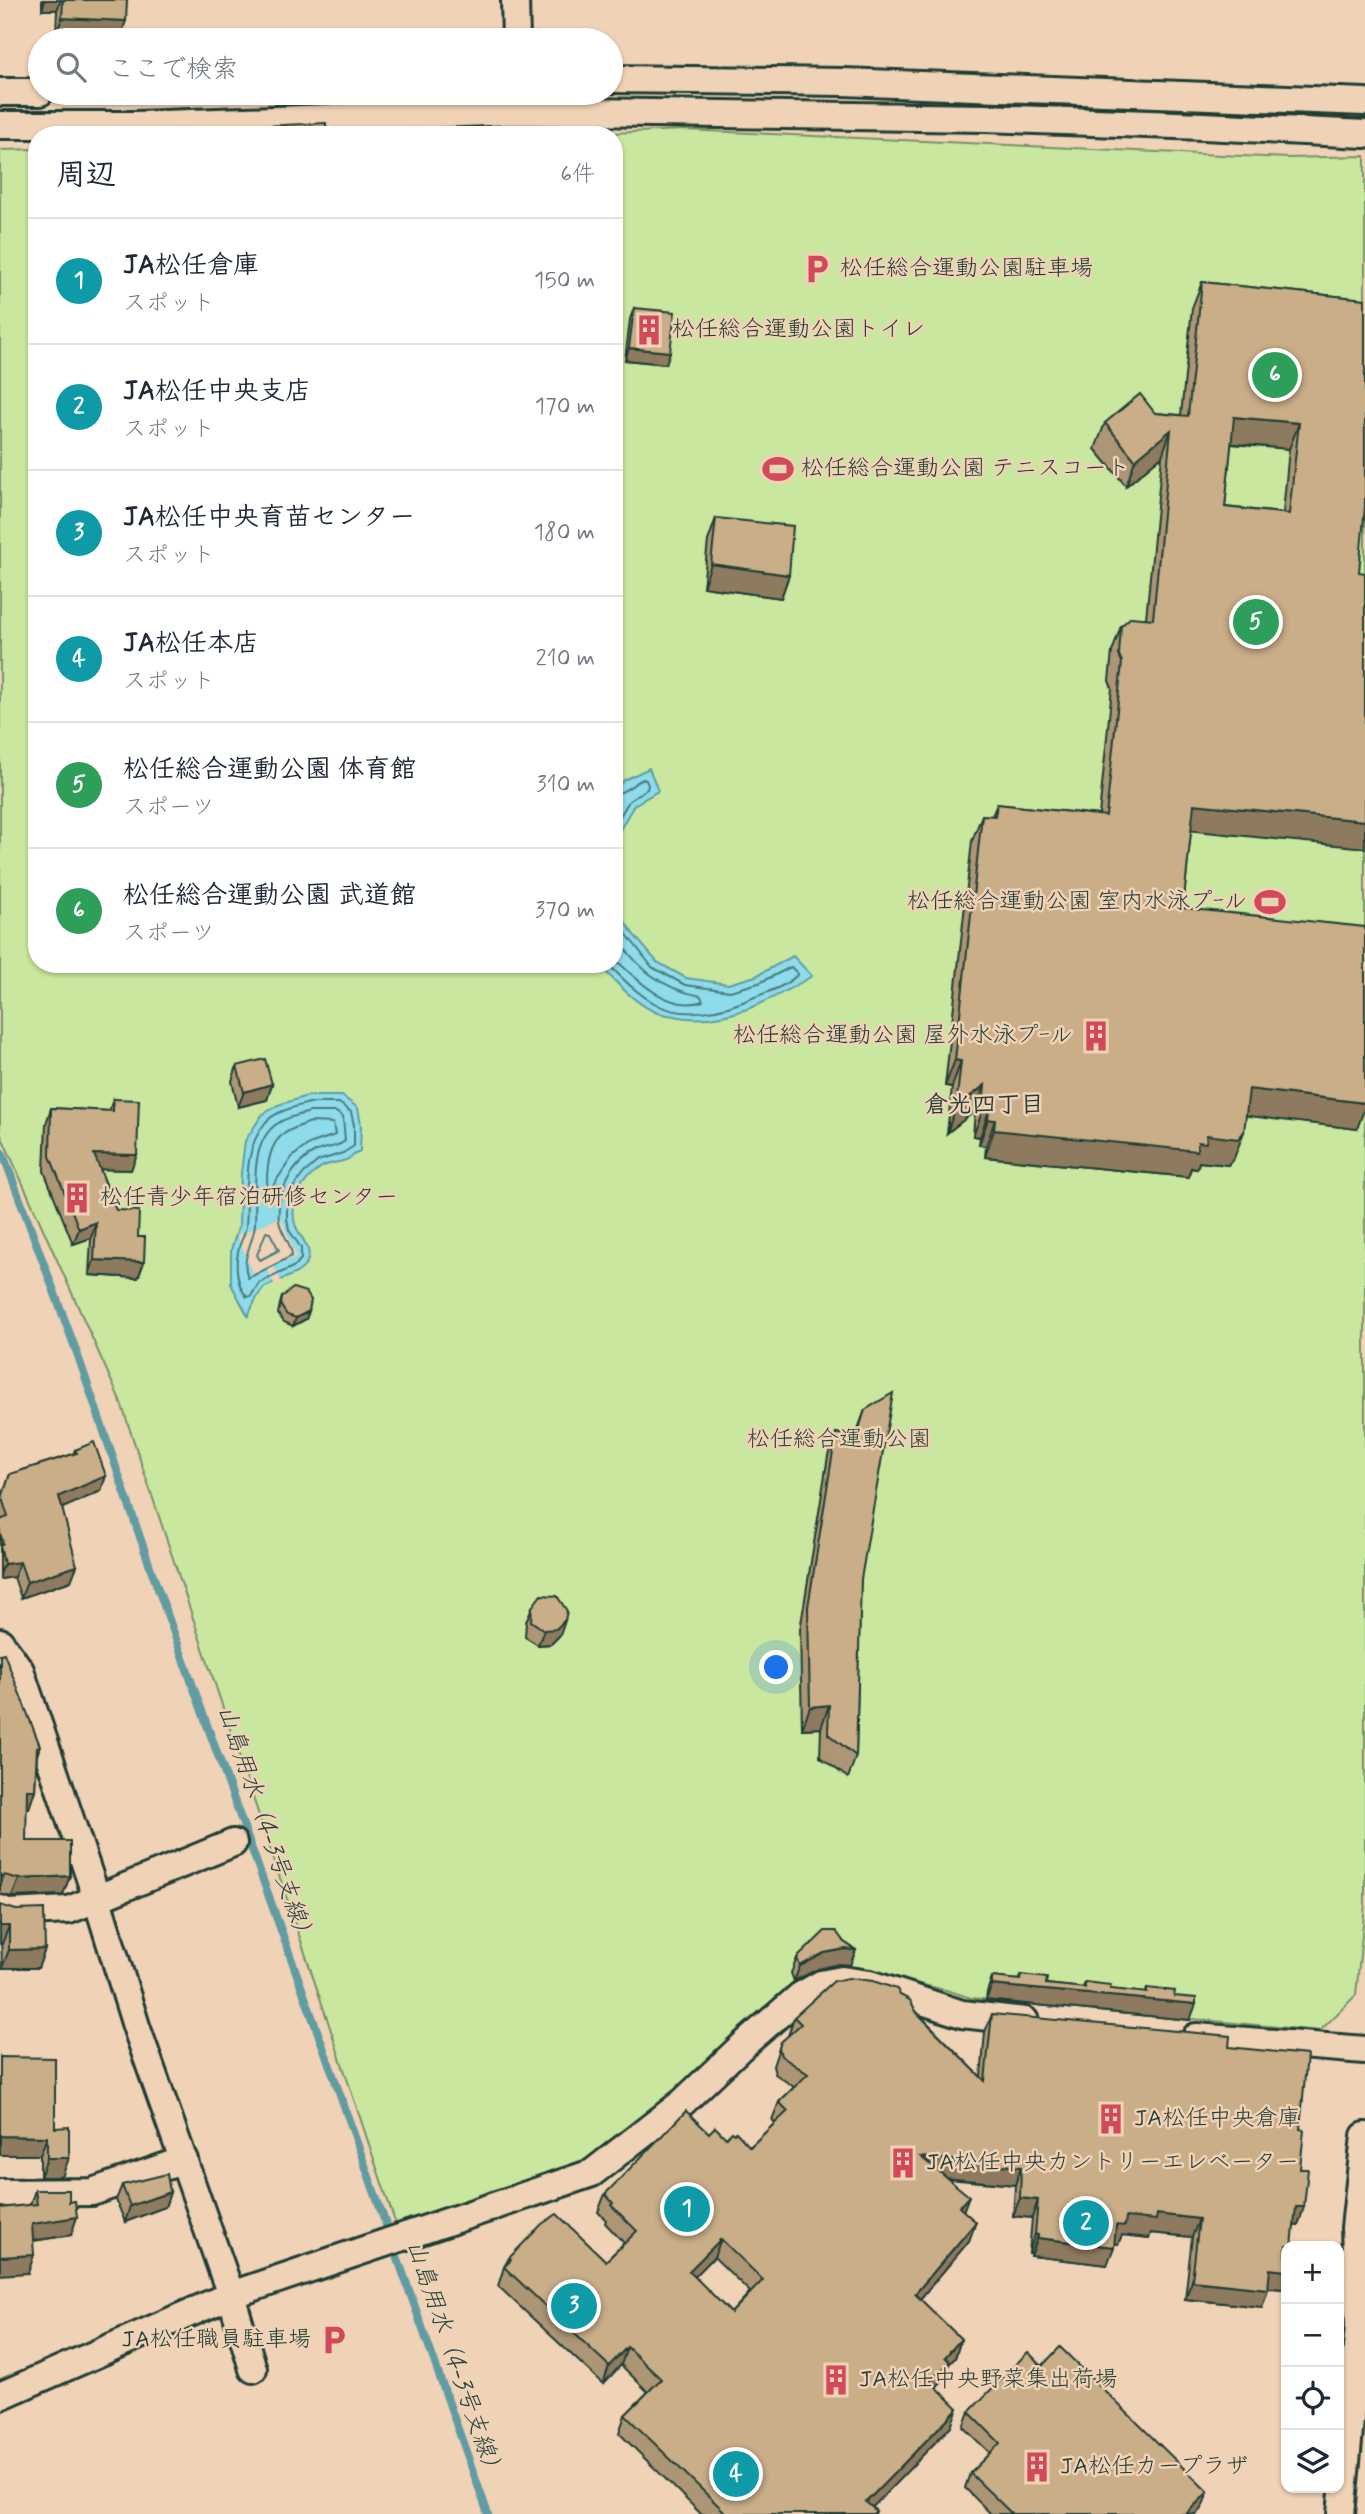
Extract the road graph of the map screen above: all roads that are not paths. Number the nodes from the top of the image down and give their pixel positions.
1 (515, 0) edge
2 (516, 28) edge
3 (623, 79) edge
4 (0, 92) edge
5 (28, 92) edge
6 (1365, 102) edge
7 (466, 105) edge
8 (604, 105) edge
9 (0, 125) edge
10 (1365, 134) edge
11 (0, 1643) edge
12 (233, 1843) dead end
13 (97, 1899) junction
14 (0, 1909) edge
15 (1053, 2024) edge
16 (1172, 2035) edge
17 (1365, 2050) edge
18 (1365, 2136) edge
19 (184, 2160) junction
20 (0, 2193) edge
21 (231, 2295) junction
22 (1362, 2317) edge
23 (253, 2369) dead end
24 (0, 2396) edge
25 (1341, 2514) edge

1 - 2 street
3 - 6 street
4 - 5 street
7 - 9 street
8 - 10 street
11 - 13 street
12 - 13 street
13 - 14 street
13 - 19 street
15 - 21 street
16 - 17 street
18 - 22 street
19 - 20 street
19 - 21 street
21 - 23 street
21 - 24 street
22 - 25 street

